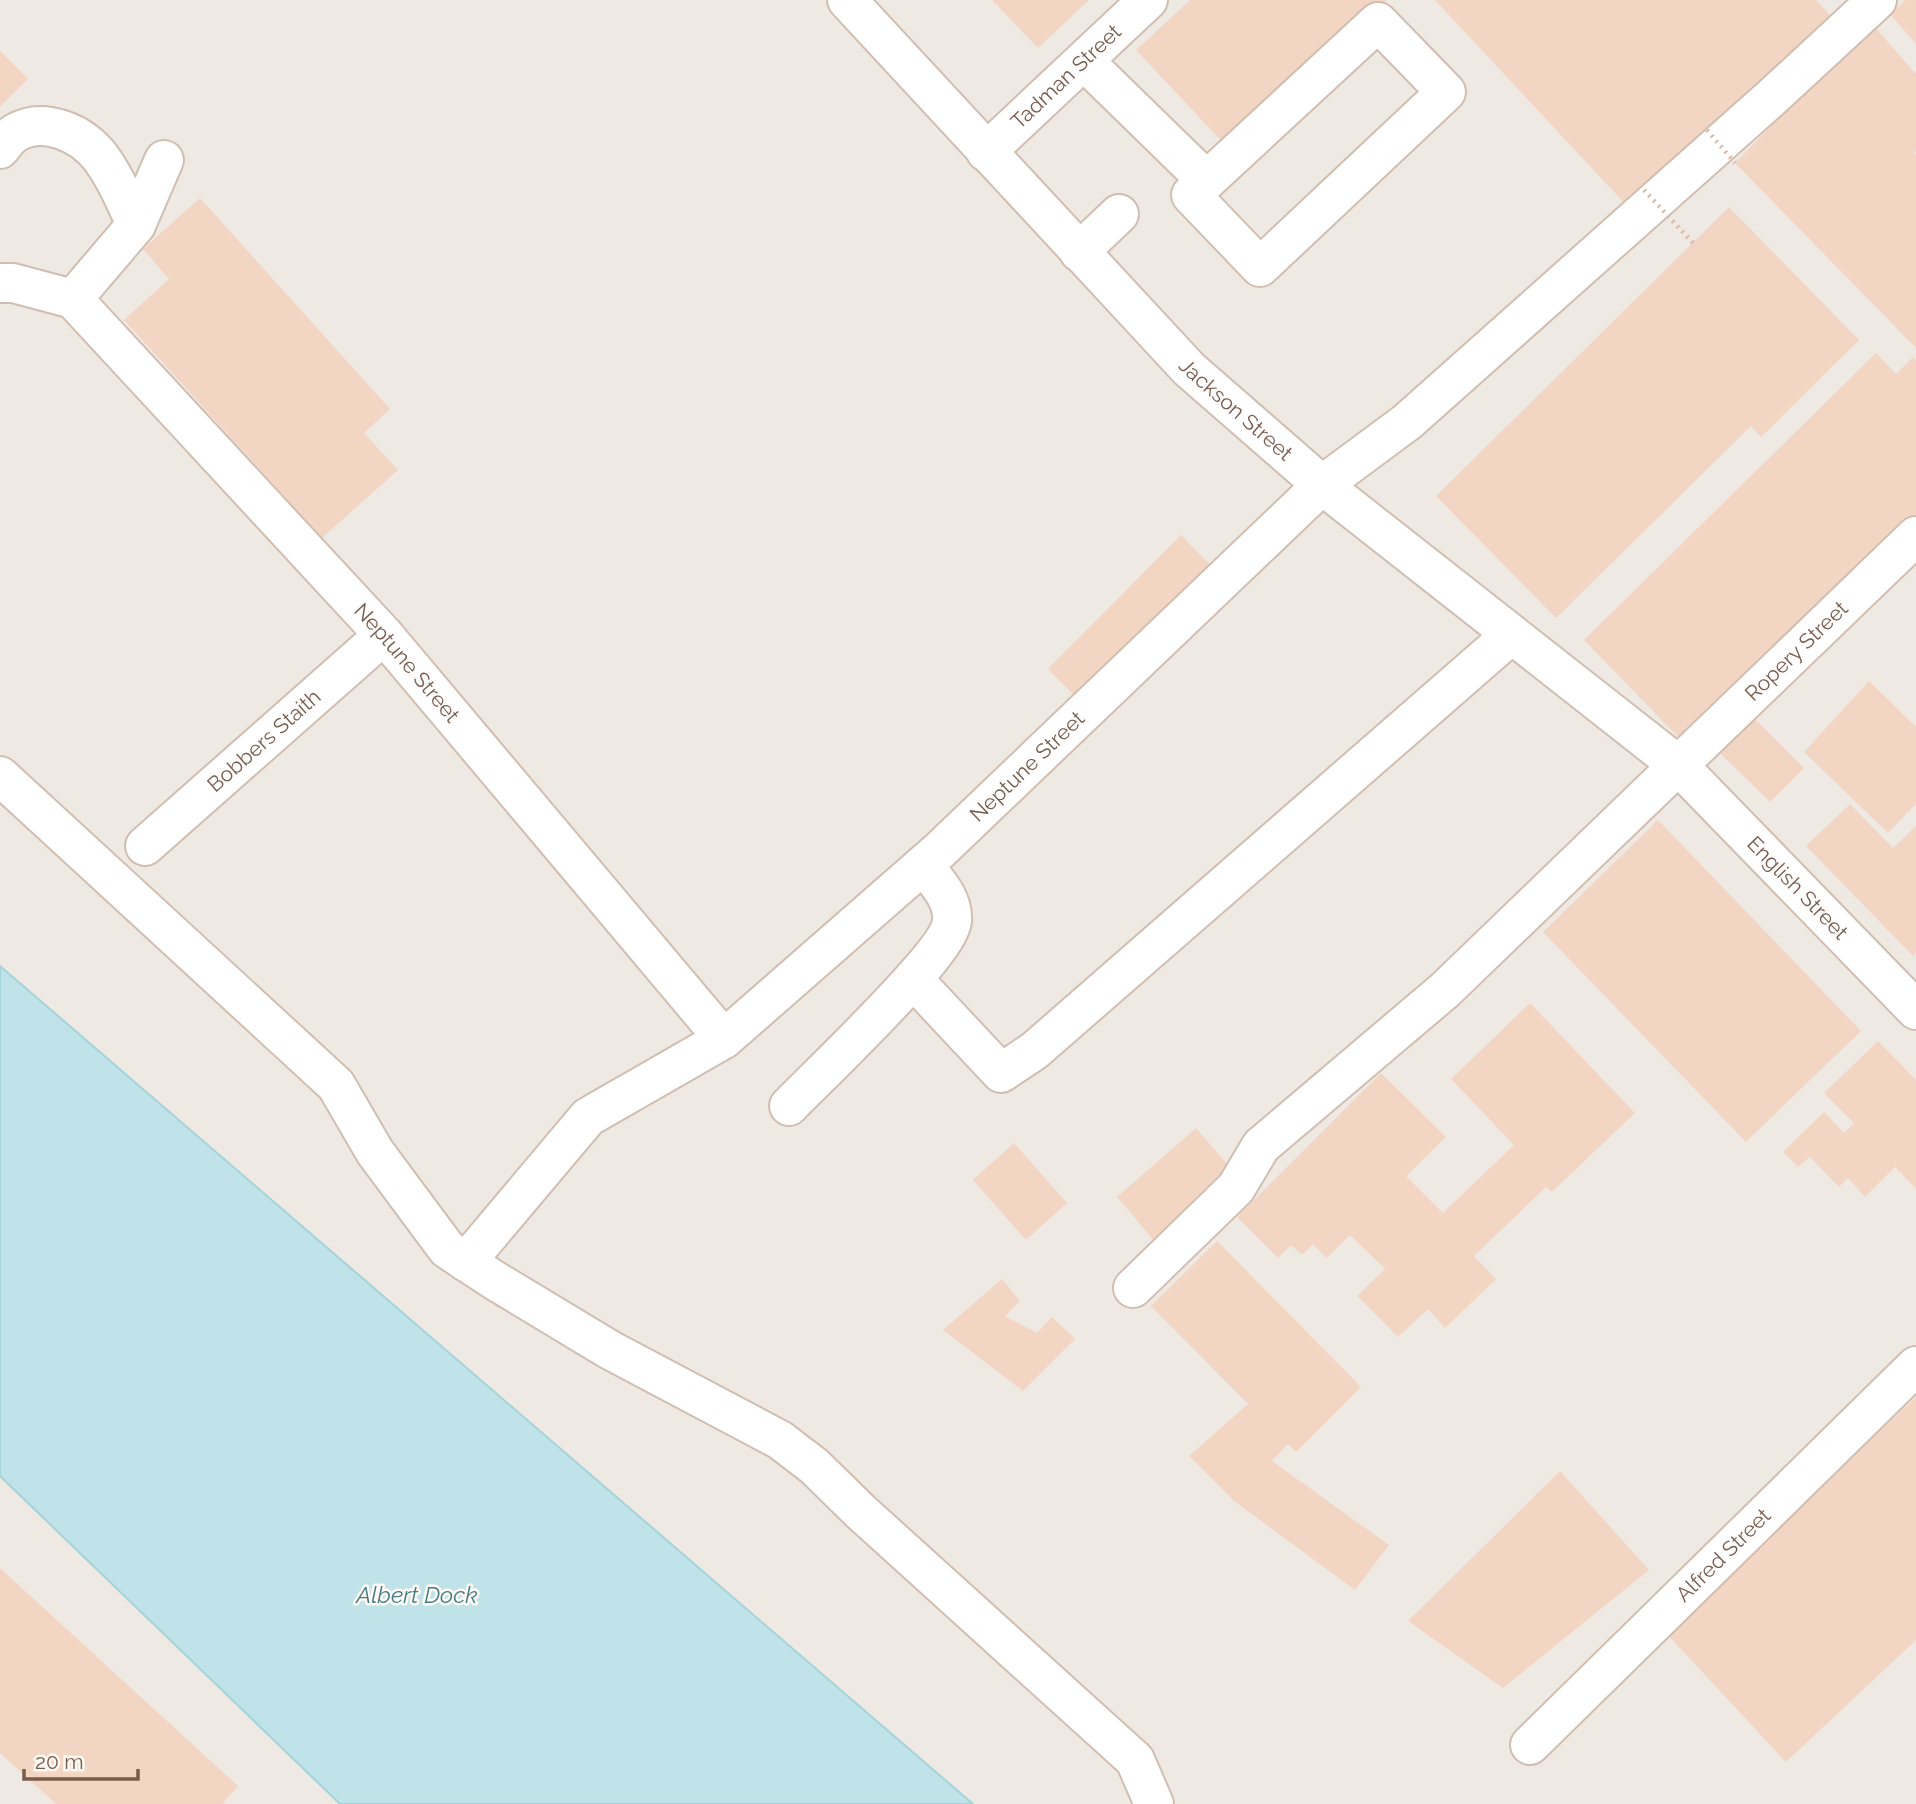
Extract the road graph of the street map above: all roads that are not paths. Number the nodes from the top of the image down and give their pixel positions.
1 (847, 0) edge
2 (1147, 0) edge
3 (1877, 0) edge
4 (1084, 61) junction
5 (0, 149) edge
6 (986, 152) junction
7 (164, 160) dead end
8 (1206, 180) junction
9 (1119, 214) dead end
10 (136, 225) junction
11 (1079, 252) junction
12 (0, 283) edge
13 (73, 299) junction
14 (1322, 485) junction
15 (1916, 536) edge
16 (384, 635) junction
17 (1511, 635) junction
18 (1678, 765) junction
19 (0, 776) edge
20 (145, 846) dead end
21 (923, 865) junction
22 (913, 979) junction
23 (1916, 1010) edge
24 (724, 1039) junction
25 (789, 1106) dead end
26 (466, 1262) junction
27 (1133, 1288) dead end
28 (1916, 1366) edge
29 (1530, 1745) dead end
30 (1154, 1804) edge

1 - 6 street, Jackson Street
2 - 4 street, Tadman Street
3 - 14 street, Neptune Street
4 - 6 street, Tadman Street
4 - 8 street
5 - 10 street
6 - 11 street, Jackson Street
7 - 10 street
8 - 8 street
9 - 11 street
10 - 13 street
11 - 14 street, Jackson Street
12 - 13 street
13 - 16 street, Neptune Street
14 - 17 street, Jackson Street
14 - 21 street, Neptune Street
15 - 18 street, Ropery Street
16 - 20 street, Bobbers Staith
16 - 24 street, Neptune Street
17 - 18 street, Jackson Street
17 - 22 street
18 - 23 street, English Street
18 - 27 street, Ropery Street
19 - 26 street
21 - 22 street
21 - 24 street, Neptune Street
22 - 25 street
24 - 26 street, Neptune Street
26 - 30 street
28 - 29 street, Alfred Street

